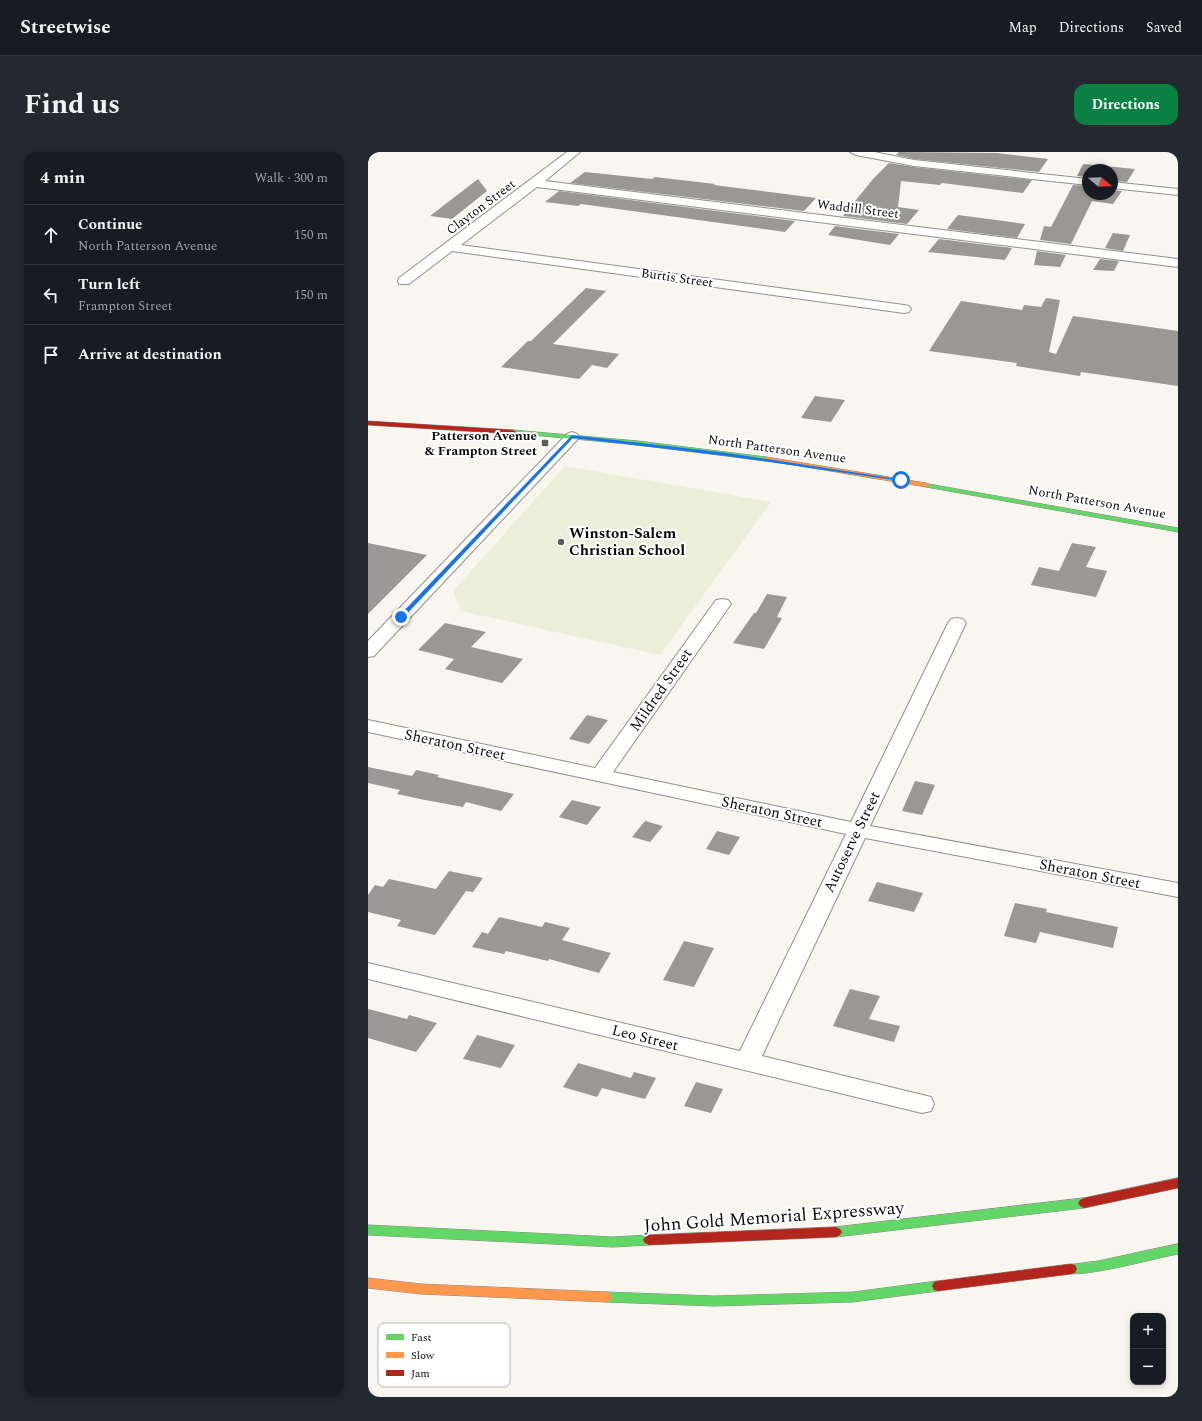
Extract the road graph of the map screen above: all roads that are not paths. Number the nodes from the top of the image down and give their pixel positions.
1 (574, 152) edge
2 (856, 152) edge
3 (1082, 181) edge
4 (535, 183) junction
5 (1118, 185) edge
6 (1176, 188) edge
7 (451, 247) junction
8 (1178, 263) edge
9 (404, 281) dead end
10 (904, 309) dead end
11 (368, 423) edge
12 (572, 437) junction
13 (1178, 530) edge
14 (722, 604) dead end
15 (957, 623) dead end
16 (368, 652) edge
17 (368, 726) edge
18 (600, 776) junction
19 (858, 830) junction
20 (1178, 890) edge
21 (368, 971) edge
22 (747, 1062) junction
23 (922, 1104) dead end
24 (1178, 1183) edge
25 (368, 1230) edge
26 (1178, 1249) edge
27 (368, 1283) edge

1 - 4 street, Clayton Street
2 - 3 street
4 - 7 street, Clayton Street
4 - 8 street, Waddill Street
5 - 6 street
7 - 9 street, Clayton Street
7 - 10 street, Burtis Street
11 - 12 main road, North Patterson Avenue
12 - 13 main road, North Patterson Avenue
12 - 16 street
14 - 18 street, Mildred Street
15 - 19 street, Autoserve Street
17 - 18 street, Sheraton Street
18 - 19 street, Sheraton Street
19 - 20 street, Sheraton Street
19 - 22 street, Autoserve Street
21 - 22 street, Leo Street
22 - 23 street, Leo Street
24 - 25 main road, John Gold Memorial Expressway
26 - 27 main road

